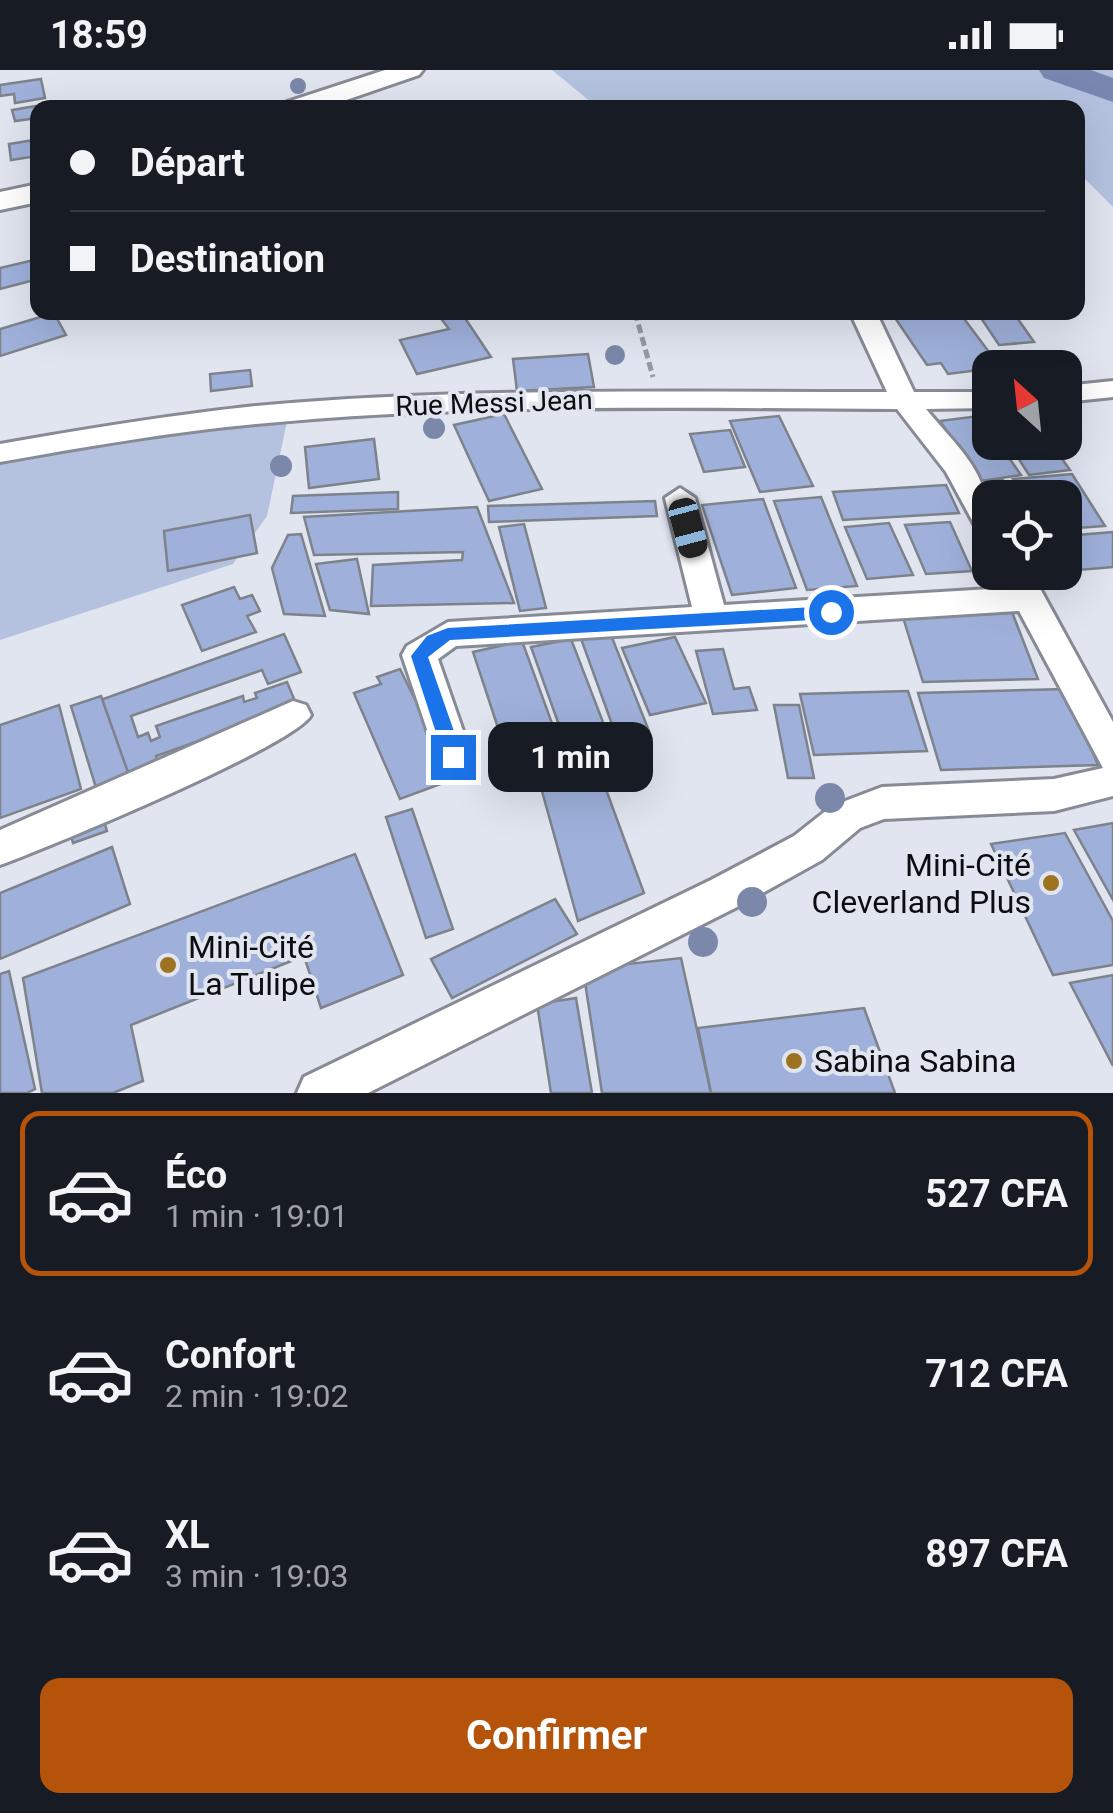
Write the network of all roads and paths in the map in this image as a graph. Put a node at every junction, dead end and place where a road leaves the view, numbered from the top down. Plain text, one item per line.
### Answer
1 (410, 70) edge
2 (320, 100) edge
3 (30, 195) edge
4 (0, 201) edge
5 (636, 320) edge
6 (867, 320) edge
7 (1113, 389) edge
8 (1082, 392) edge
9 (658, 398) junction
10 (905, 400) junction
11 (972, 400) edge
12 (0, 453) edge
13 (972, 492) edge
14 (680, 498) dead end
15 (986, 590) edge
16 (1024, 590) edge
17 (712, 620) junction
18 (293, 715) dead end
19 (1113, 756) edge
20 (453, 757) dead end
21 (1113, 781) edge
22 (0, 848) edge
23 (320, 1093) edge

1 - 2 street
3 - 4 street
5 - 9 path
6 - 10 street
7 - 8 street
9 - 10 street, Rue Messi Jean
9 - 12 street, Rue Messi Jean
10 - 11 street, Rue Messi Jean
10 - 13 street
14 - 17 street
15 - 17 street
16 - 19 street
17 - 20 street
18 - 22 street
21 - 23 street

